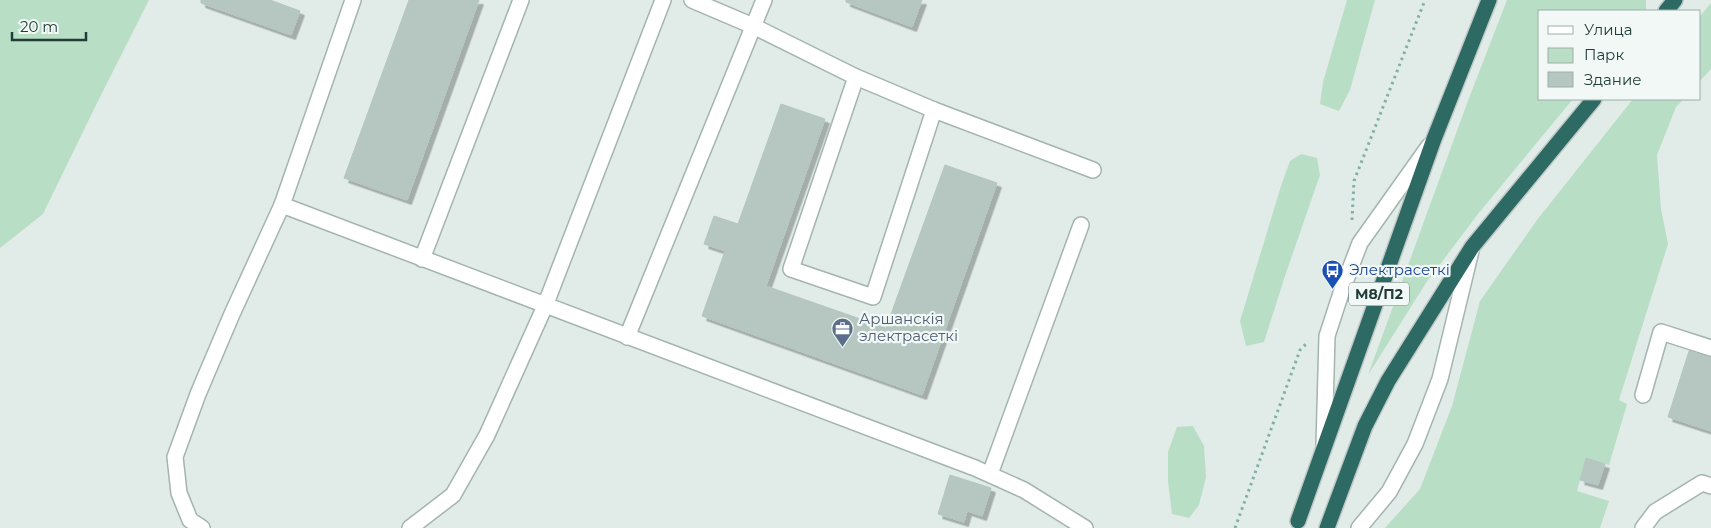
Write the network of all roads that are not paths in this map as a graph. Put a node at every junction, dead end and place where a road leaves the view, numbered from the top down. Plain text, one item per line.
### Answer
1 (353, 0) edge
2 (520, 0) edge
3 (663, 0) edge
4 (692, 0) edge
5 (764, 0) edge
6 (1489, 0) edge
7 (1675, 0) edge
8 (1667, 10) edge
9 (753, 26) junction
10 (856, 77) junction
11 (1593, 100) edge
12 (934, 110) junction
13 (1434, 139) junction
14 (1093, 170) dead end
15 (282, 205) junction
16 (1081, 225) dead end
17 (1472, 247) junction
18 (422, 259) junction
19 (545, 306) junction
20 (626, 337) junction
21 (1711, 348) edge
22 (1643, 395) dead end
23 (1324, 450) junction
24 (990, 474) junction
25 (1711, 486) edge
26 (1298, 521) dead end
27 (202, 528) edge
28 (410, 528) edge
29 (1085, 528) edge
30 (1327, 528) edge
31 (1359, 528) edge
32 (1643, 528) edge

1 - 15 lane
2 - 18 lane
3 - 19 lane
4 - 9 lane
5 - 9 lane
6 - 13 highway, М8/П2
7 - 8 highway
9 - 10 lane
9 - 20 lane
10 - 12 lane
10 - 12 lane
11 - 17 highway
12 - 14 lane
13 - 23 highway, М8/П2
13 - 23 lane
15 - 18 lane
15 - 27 lane
16 - 24 lane
17 - 30 highway
17 - 31 lane
18 - 19 lane
19 - 20 lane
19 - 28 lane
20 - 24 lane
21 - 22 lane
23 - 26 highway, М8/П2
24 - 29 lane
25 - 32 lane

